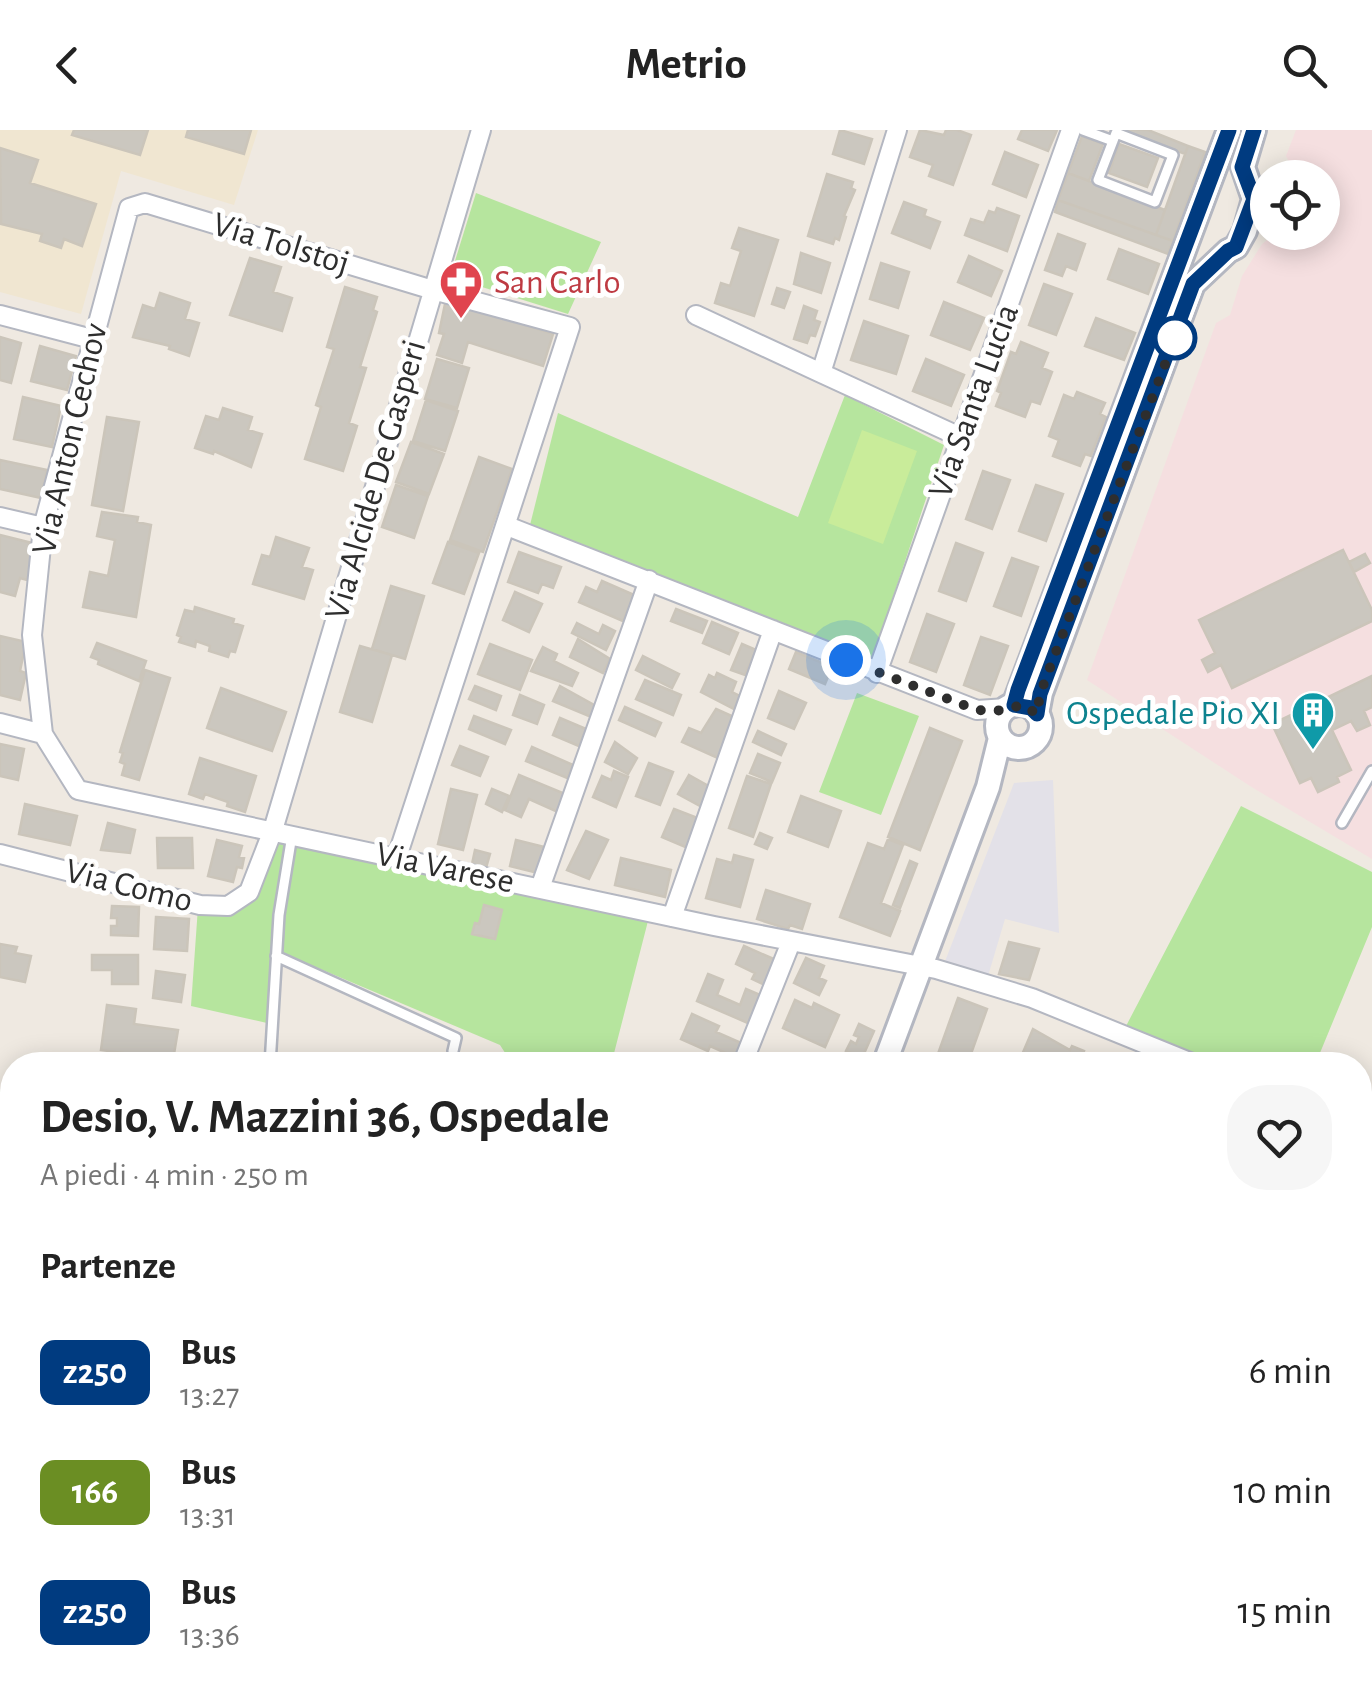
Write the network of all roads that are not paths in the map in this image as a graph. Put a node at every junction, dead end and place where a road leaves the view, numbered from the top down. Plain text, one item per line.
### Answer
1 (481, 130) edge
2 (897, 130) edge
3 (1071, 130) edge
4 (1083, 130) edge
5 (1229, 130) edge
6 (1254, 130) edge
7 (1113, 141) junction
8 (1195, 204) junction
9 (130, 208) joint
10 (1228, 251) junction
11 (432, 290) junction
12 (0, 315) edge
13 (696, 315) dead end
14 (92, 339) junction
15 (821, 373) junction
16 (960, 436) junction
17 (0, 516) edge
18 (507, 526) junction
19 (43, 527) junction
20 (648, 580) junction
21 (772, 630) junction
22 (878, 672) junction
23 (1010, 706) junction
24 (977, 710) junction
25 (1037, 714) junction
26 (0, 724) edge
27 (43, 734) junction
28 (999, 735) junction
29 (1022, 748) junction
30 (1372, 770) edge
31 (988, 787) junction
32 (1342, 823) dead end
33 (273, 830) junction
34 (292, 834) junction
35 (0, 854) edge
36 (397, 857) junction
37 (540, 888) junction
38 (672, 917) junction
39 (791, 942) junction
40 (276, 956) junction
41 (921, 966) junction
42 (453, 1051) dead end
43 (271, 1052) edge
44 (747, 1052) edge
45 (889, 1052) edge
46 (1165, 1052) edge

1 - 11 street, Via Alcide De Gasperi
2 - 15 street
3 - 16 street, Via Santa Lucia
4 - 7 lane
5 - 8 street
6 - 10 street
7 - 7 lane
8 - 10 street
8 - 23 street
9 - 11 street, Via Tolstoj
9 - 14 street, Via Anton Cechov
10 - 25 street
11 - 18 street, Via Tolstoj
11 - 33 street, Via Alcide De Gasperi
12 - 14 street
13 - 15 street
14 - 19 street, Via Anton Cechov
15 - 16 street
16 - 22 street, Via Santa Lucia
17 - 19 street
18 - 20 street
18 - 36 street
19 - 27 street, Via Anton Cechov
20 - 21 street
20 - 37 street
21 - 22 street
21 - 38 street
22 - 24 street
23 - 24 street
23 - 25 street
23 - 28 street
24 - 28 street
25 - 29 street
26 - 27 street
27 - 33 street, Via Varese
28 - 29 street
28 - 31 street
29 - 31 street
30 - 32 lane
31 - 41 street
33 - 34 street, Via Varese
33 - 35 street, Via Como
34 - 36 street, Via Varese
34 - 40 lane
36 - 37 street, Via Varese
37 - 38 street, Via Varese
38 - 39 street, Via Varese
39 - 41 street, Via Varese
39 - 44 street
40 - 42 lane
40 - 43 lane
41 - 45 street
41 - 46 street, Via Varese

